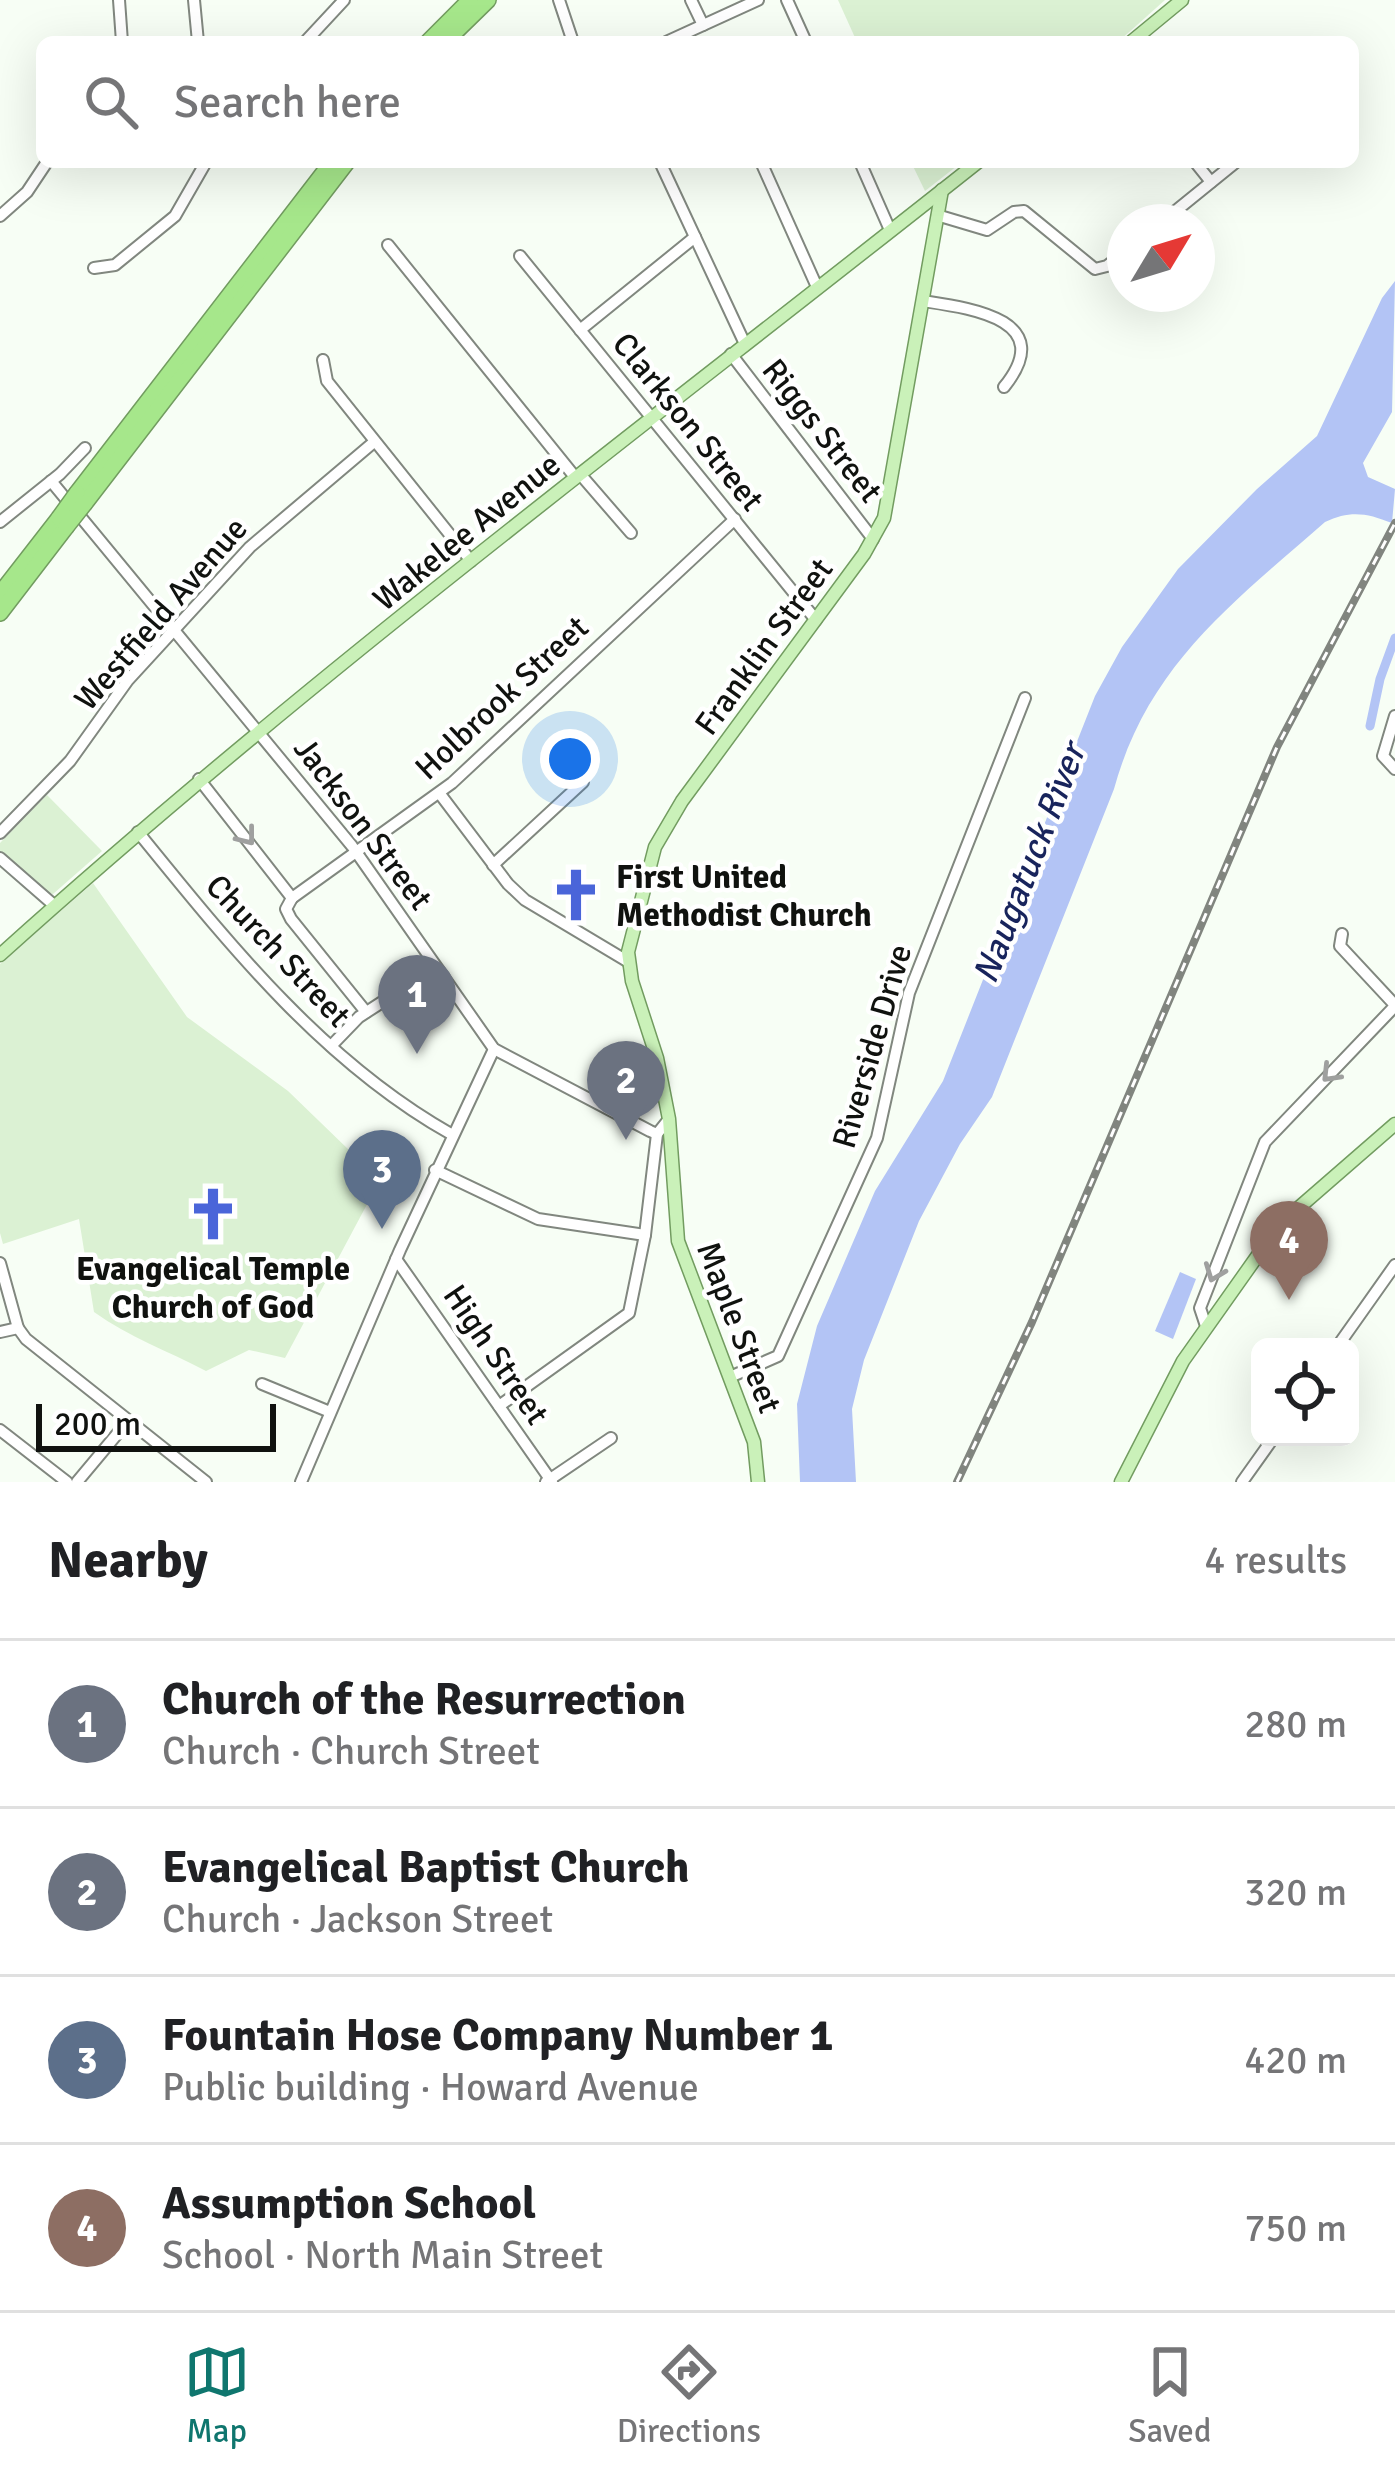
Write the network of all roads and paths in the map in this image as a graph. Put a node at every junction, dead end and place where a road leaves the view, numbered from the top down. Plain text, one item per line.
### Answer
1 (119, 0) edge
2 (194, 0) edge
3 (344, 0) edge
4 (470, 0) edge
5 (488, 0) edge
6 (559, 0) edge
7 (691, 0) edge
8 (758, 0) edge
9 (787, 0) edge
10 (1183, 0) edge
11 (703, 25) junction
12 (122, 36) edge
13 (198, 36) edge
14 (311, 36) edge
15 (434, 36) edge
16 (451, 36) edge
17 (571, 36) edge
18 (679, 36) edge
19 (803, 36) edge
20 (1138, 36) edge
21 (43, 168) edge
22 (203, 168) edge
23 (328, 168) edge
24 (342, 168) edge
25 (662, 168) edge
26 (764, 168) edge
27 (863, 168) edge
28 (970, 168) edge
29 (1200, 168) edge
30 (1228, 168) edge
31 (1211, 182) junction
32 (942, 190) junction
33 (1184, 204) edge
34 (0, 216) edge
35 (940, 216) junction
36 (890, 230) junction
37 (695, 237) junction
38 (388, 245) dead end
39 (520, 256) dead end
40 (1107, 266) edge
41 (94, 268) dead end
42 (817, 287) junction
43 (923, 301) junction
44 (580, 330) junction
45 (745, 344) junction
46 (731, 354) junction
47 (323, 360) dead end
48 (1004, 387) dead end
49 (650, 418) junction
50 (374, 442) junction
51 (85, 448) dead end
52 (577, 476) junction
53 (51, 481) junction
54 (81, 498) junction
55 (735, 519) junction
56 (0, 522) edge
57 (62, 522) junction
58 (631, 533) dead end
59 (873, 539) junction
60 (471, 562) junction
61 (0, 594) edge
62 (0, 613) edge
63 (816, 620) junction
64 (174, 628) junction
65 (1025, 698) dead end
66 (1395, 716) edge
67 (260, 731) junction
68 (1395, 769) edge
69 (199, 779) junction
70 (583, 782) dead end
71 (440, 794) junction
72 (138, 832) junction
73 (0, 833) edge
74 (357, 854) junction
75 (0, 858) edge
76 (493, 866) junction
77 (292, 898) junction
78 (55, 905) junction
79 (1342, 934) dead end
80 (0, 955) edge
81 (627, 961) junction
82 (392, 994) dead end
83 (1395, 1005) edge
84 (366, 1012) junction
85 (331, 1046) junction
86 (494, 1049) junction
87 (669, 1119) junction
88 (1395, 1124) edge
89 (452, 1134) junction
90 (657, 1134) junction
91 (435, 1170) junction
92 (644, 1234) junction
93 (396, 1259) junction
94 (0, 1263) edge
95 (1395, 1264) edge
96 (1206, 1325) junction
97 (18, 1328) junction
98 (0, 1332) edge
99 (1343, 1338) edge
100 (730, 1377) junction
101 (262, 1384) dead end
102 (500, 1406) junction
103 (330, 1412) junction
104 (128, 1421) junction
105 (0, 1430) edge
106 (611, 1438) dead end
107 (1268, 1446) edge
108 (550, 1481) edge
109 (67, 1482) edge
110 (77, 1482) edge
111 (206, 1482) edge
112 (301, 1482) edge
113 (758, 1482) edge
114 (1121, 1482) edge
115 (1243, 1482) edge

1 - 12 street
2 - 13 street
3 - 14 street
4 - 15 highway
5 - 16 highway
6 - 17 street
7 - 11 street
8 - 11 street
9 - 19 street
10 - 20 main road
11 - 18 street
21 - 34 street
22 - 41 street
23 - 54 highway
24 - 54 highway
25 - 37 street
26 - 42 street
27 - 36 street
28 - 32 main road, Wakelee Avenue
29 - 31 street
30 - 31 street
31 - 33 street
32 - 35 main road, Franklin Street
32 - 36 main road, Wakelee Avenue
35 - 40 street
35 - 43 main road, Franklin Street
36 - 42 main road, Wakelee Avenue
37 - 44 street
37 - 45 street
38 - 52 street
39 - 44 street, Clarkson Street
42 - 45 main road, Wakelee Avenue
43 - 48 street
43 - 59 main road, Franklin Street
44 - 49 street, Clarkson Street
45 - 46 main road, Wakelee Avenue
46 - 49 main road, Wakelee Avenue
46 - 59 street, Riggs Street
47 - 50 street
49 - 52 main road, Wakelee Avenue
49 - 55 street, Clarkson Street
50 - 60 street
50 - 64 street, Westfield Avenue
51 - 53 street
52 - 58 street
52 - 60 main road, Wakelee Avenue
53 - 56 street
53 - 64 street, Jackson Street
54 - 57 highway, bridge
55 - 63 street, Clarkson Street
55 - 71 street, Holbrook Street
57 - 61 highway
57 - 62 highway
59 - 63 main road, Franklin Street
60 - 67 main road, Wakelee Avenue
63 - 81 main road, Franklin Street
64 - 67 street, Jackson Street
64 - 73 street, Westfield Avenue
65 - 100 street, Riverside Drive
66 - 68 street
67 - 69 main road, Wakelee Avenue
67 - 74 street, Jackson Street
69 - 72 main road, Wakelee Avenue
69 -> 77 street
70 - 76 street
71 - 74 street, Holbrook Street
71 - 76 street
72 - 78 main road, Wakelee Avenue
72 - 85 street, Church Street
74 - 77 street, Holbrook Street
74 - 86 street, Jackson Street
75 - 78 street
76 - 81 street
77 - 84 street
78 - 80 main road, Wakelee Avenue
79 - 83 street
81 - 87 main road
82 - 84 street
83 -> 96 street
84 - 85 street
85 - 89 street, Church Street
86 - 89 street
86 - 90 street, Jackson Street
87 - 90 street
87 - 100 main road, Maple Street
88 - 96 main road
89 - 91 street
90 - 92 street
91 - 92 street
91 - 93 street
92 - 102 street
93 - 102 street, High Street
93 - 103 street
94 - 97 street
95 - 99 street
96 - 114 main road
97 - 98 street
97 - 104 street
100 - 113 main road, Maple Street
101 - 103 street
102 - 108 street, High Street
103 - 112 street
104 - 110 street
104 - 111 street
105 - 109 street
106 - 108 street
107 - 115 street

